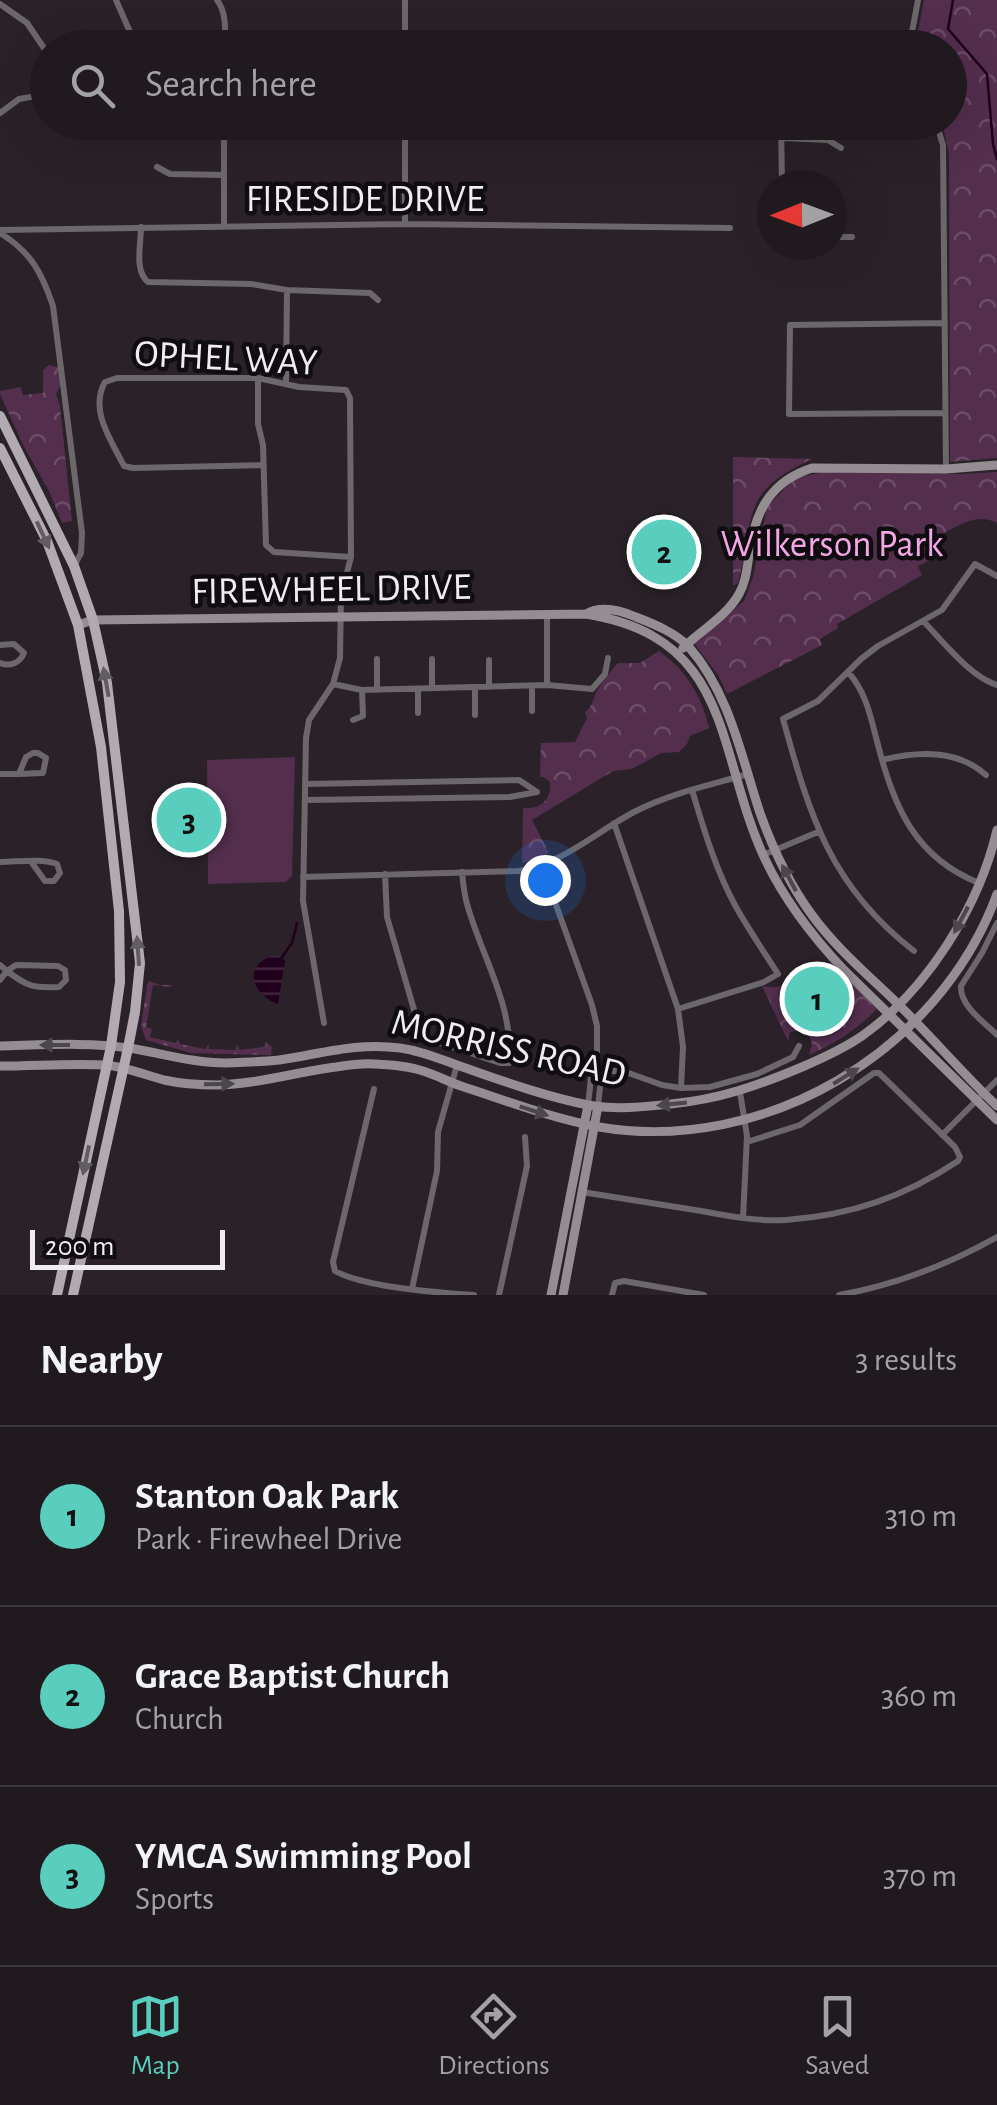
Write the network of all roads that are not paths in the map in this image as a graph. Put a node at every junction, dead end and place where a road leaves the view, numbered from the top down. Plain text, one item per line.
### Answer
1 (116, 0) edge
2 (217, 0) edge
3 (405, 0) edge
4 (918, 0) edge
5 (0, 4) edge
6 (32, 30) edge
7 (129, 30) edge
8 (224, 30) edge
9 (405, 30) edge
10 (912, 30) edge
11 (30, 97) edge
12 (0, 113) edge
13 (224, 140) edge
14 (405, 140) edge
15 (782, 140) edge
16 (828, 140) edge
17 (941, 140) edge
18 (841, 148) dead end
19 (156, 167) dead end
20 (782, 170) edge
21 (224, 175) junction
22 (404, 224) junction
23 (224, 226) junction
24 (141, 227) junction
25 (730, 228) dead end
26 (0, 232) edge
27 (847, 237) edge
28 (852, 237) dead end
29 (287, 290) junction
30 (378, 300) dead end
31 (945, 323) junction
32 (258, 378) junction
33 (286, 384) junction
34 (945, 413) junction
35 (2, 427) edge
36 (0, 448) edge
37 (264, 465) junction
38 (997, 465) edge
39 (946, 469) junction
40 (82, 533) junction
41 (63, 544) junction
42 (351, 557) junction
43 (74, 566) junction
44 (997, 576) edge
45 (586, 614) junction
46 (547, 615) junction
47 (339, 617) junction
48 (93, 620) junction
49 (923, 622) junction
50 (78, 625) junction
51 (686, 644) junction
52 (0, 645) edge
53 (678, 654) junction
54 (608, 658) dead end
55 (377, 659) dead end
56 (432, 659) dead end
57 (488, 660) dead end
58 (0, 663) edge
59 (849, 674) junction
60 (334, 684) junction
61 (547, 685) junction
62 (997, 685) edge
63 (532, 686) junction
64 (475, 687) junction
65 (489, 687) junction
66 (418, 688) junction
67 (432, 688) junction
68 (362, 690) junction
69 (378, 690) junction
70 (96, 710) junction
71 (532, 710) dead end
72 (418, 712) dead end
73 (475, 715) dead end
74 (352, 720) dead end
75 (115, 742) junction
76 (882, 760) junction
77 (0, 774) edge
78 (19, 774) junction
79 (986, 775) dead end
80 (743, 776) junction
81 (419, 782) junction
82 (305, 784) junction
83 (692, 790) junction
84 (419, 798) junction
85 (305, 800) junction
86 (614, 823) junction
87 (997, 830) edge
88 (818, 832) junction
89 (128, 848) junction
90 (774, 850) junction
91 (112, 851) junction
92 (763, 855) junction
93 (0, 862) edge
94 (32, 862) dead end
95 (542, 866) junction
96 (462, 872) junction
97 (384, 874) junction
98 (303, 877) junction
99 (980, 884) junction
100 (997, 894) edge
101 (997, 923) edge
102 (914, 951) dead end
103 (4, 968) edge
104 (0, 980) edge
105 (898, 1004) junction
106 (678, 1009) junction
107 (887, 1013) junction
108 (914, 1020) junction
109 (324, 1023) dead end
110 (905, 1030) junction
111 (997, 1036) edge
112 (0, 1046) edge
113 (111, 1046) junction
114 (799, 1046) dead end
115 (128, 1048) junction
116 (107, 1065) junction
117 (456, 1065) junction
118 (0, 1066) edge
119 (123, 1068) junction
120 (596, 1072) junction
121 (997, 1080) edge
122 (450, 1082) junction
123 (374, 1088) dead end
124 (681, 1088) junction
125 (740, 1092) junction
126 (980, 1096) junction
127 (593, 1105) junction
128 (997, 1106) edge
129 (745, 1120) junction
130 (997, 1120) edge
131 (590, 1125) junction
132 (942, 1135) junction
133 (525, 1137) dead end
134 (747, 1142) junction
135 (577, 1191) junction
136 (743, 1218) junction
137 (997, 1236) edge
138 (412, 1289) junction
139 (863, 1293) edge
140 (56, 1295) edge
141 (73, 1295) edge
142 (474, 1295) edge
143 (499, 1295) edge
144 (552, 1295) edge
145 (563, 1295) edge
146 (612, 1295) edge
147 (699, 1295) edge
148 (839, 1295) edge

1 - 7 street
2 - 8 street
3 - 9 street
4 - 10 street
5 - 6 street
11 - 12 street
13 - 21 street
14 - 22 street
15 - 20 street
16 - 18 street
17 - 31 street
19 - 21 street
21 - 23 street
22 - 23 street, FIRESIDE DRIVE
22 - 25 street, FIRESIDE DRIVE
23 - 24 street, FIRESIDE DRIVE
24 - 26 street, FIRESIDE DRIVE
24 - 29 street
26 - 40 street
27 - 28 street
29 - 30 street
29 - 33 street
31 - 34 street
31 - 34 street
32 - 33 street, OPHEL WAY
32 - 37 street
32 - 37 street, OPHEL WAY
33 - 42 street, OPHEL WAY
34 - 39 street
35 - 41 main road
36 -> 50 main road
37 - 42 street
38 - 39 street
39 - 51 street
40 - 41 street
40 - 43 street
41 - 43 main road
42 - 47 street
43 - 48 main road
44 - 49 street
45 - 46 street, FIREWHEEL DRIVE
45 - 51 street, FIREWHEEL DRIVE
45 - 53 street, FIREWHEEL DRIVE
46 - 47 street, FIREWHEEL DRIVE
46 - 61 street
47 - 48 street, FIREWHEEL DRIVE
47 - 60 street
48 - 50 street, FIREWHEEL DRIVE
75 -> 48 main road
49 - 59 street
49 - 62 street
50 - 70 main road
51 - 53 street
51 - 80 street, FIREWHEEL DRIVE
52 - 58 street
53 - 80 street, FIREWHEEL DRIVE
54 - 61 street
55 - 69 street
56 - 67 street
57 - 65 street
59 - 76 street
59 - 88 street
60 - 68 street
60 - 82 street
61 - 63 street
63 - 65 street
63 - 71 street
64 - 65 street
64 - 67 street
64 - 73 street
66 - 67 street
66 - 69 street
66 - 72 street
68 - 69 street
68 - 74 street
70 - 75 main road
70 - 91 main road
75 - 89 main road
76 - 79 street
76 - 99 street
77 - 78 street
78 - 78 street
80 - 83 street
80 - 90 street, FIREWHEEL DRIVE
80 - 92 street, FIREWHEEL DRIVE
81 - 82 street
81 - 84 street
81 - 84 street
82 - 85 street
83 - 86 street
83 - 106 street
84 - 85 street
85 - 98 street
86 - 95 street
86 - 106 street
87 - 99 street, MORRISS ROAD
88 - 90 street
88 - 102 street
89 - 91 main road
115 -> 89 main road
90 - 92 street
105 -> 90 street, FIREWHEEL DRIVE
91 - 113 main road
92 - 107 street, FIREWHEEL DRIVE
93 - 94 street
95 - 96 street
95 - 120 street
96 - 97 street
96 - 97 street
97 - 98 street
98 - 109 street
99 -> 105 street, MORRISS ROAD
100 - 108 street, MORRISS ROAD
101 - 111 street
103 - 103 street
103 - 104 street
105 - 107 street, MORRISS ROAD
105 - 108 street, FIREWHEEL DRIVE
106 - 124 street
107 - 110 street, FIREWHEEL DRIVE
107 - 125 street, MORRISS ROAD
108 - 110 street, MORRISS ROAD
108 - 126 street, FIREWHEEL DRIVE
110 - 126 street, FIREWHEEL DRIVE
129 -> 110 street, MORRISS ROAD
113 -> 112 street, MORRISS ROAD
113 - 115 street, MORRISS ROAD
113 - 116 main road
114 - 124 street
115 - 117 street, MORRISS ROAD
115 - 119 main road
116 - 118 street, MORRISS ROAD
116 - 119 street, MORRISS ROAD
116 -> 140 main road
117 - 122 street
117 - 127 street, MORRISS ROAD
119 -> 122 street, MORRISS ROAD
119 - 141 main road
120 - 124 street
120 - 127 street
121 - 126 street
122 -> 131 street, MORRISS ROAD
122 - 138 street
123 - 138 street
125 -> 127 street, MORRISS ROAD
125 - 129 street
126 - 128 street, FIREWHEEL DRIVE
126 - 130 street, FIREWHEEL DRIVE
126 - 132 street
127 - 131 street
129 - 131 street, MORRISS ROAD
129 - 134 street
131 - 135 street
132 - 134 street
132 - 136 street
133 - 143 street
134 - 136 street
135 - 136 street
135 - 144 street
135 - 145 street
137 - 139 street
138 - 142 street
139 - 148 street
146 - 147 street

